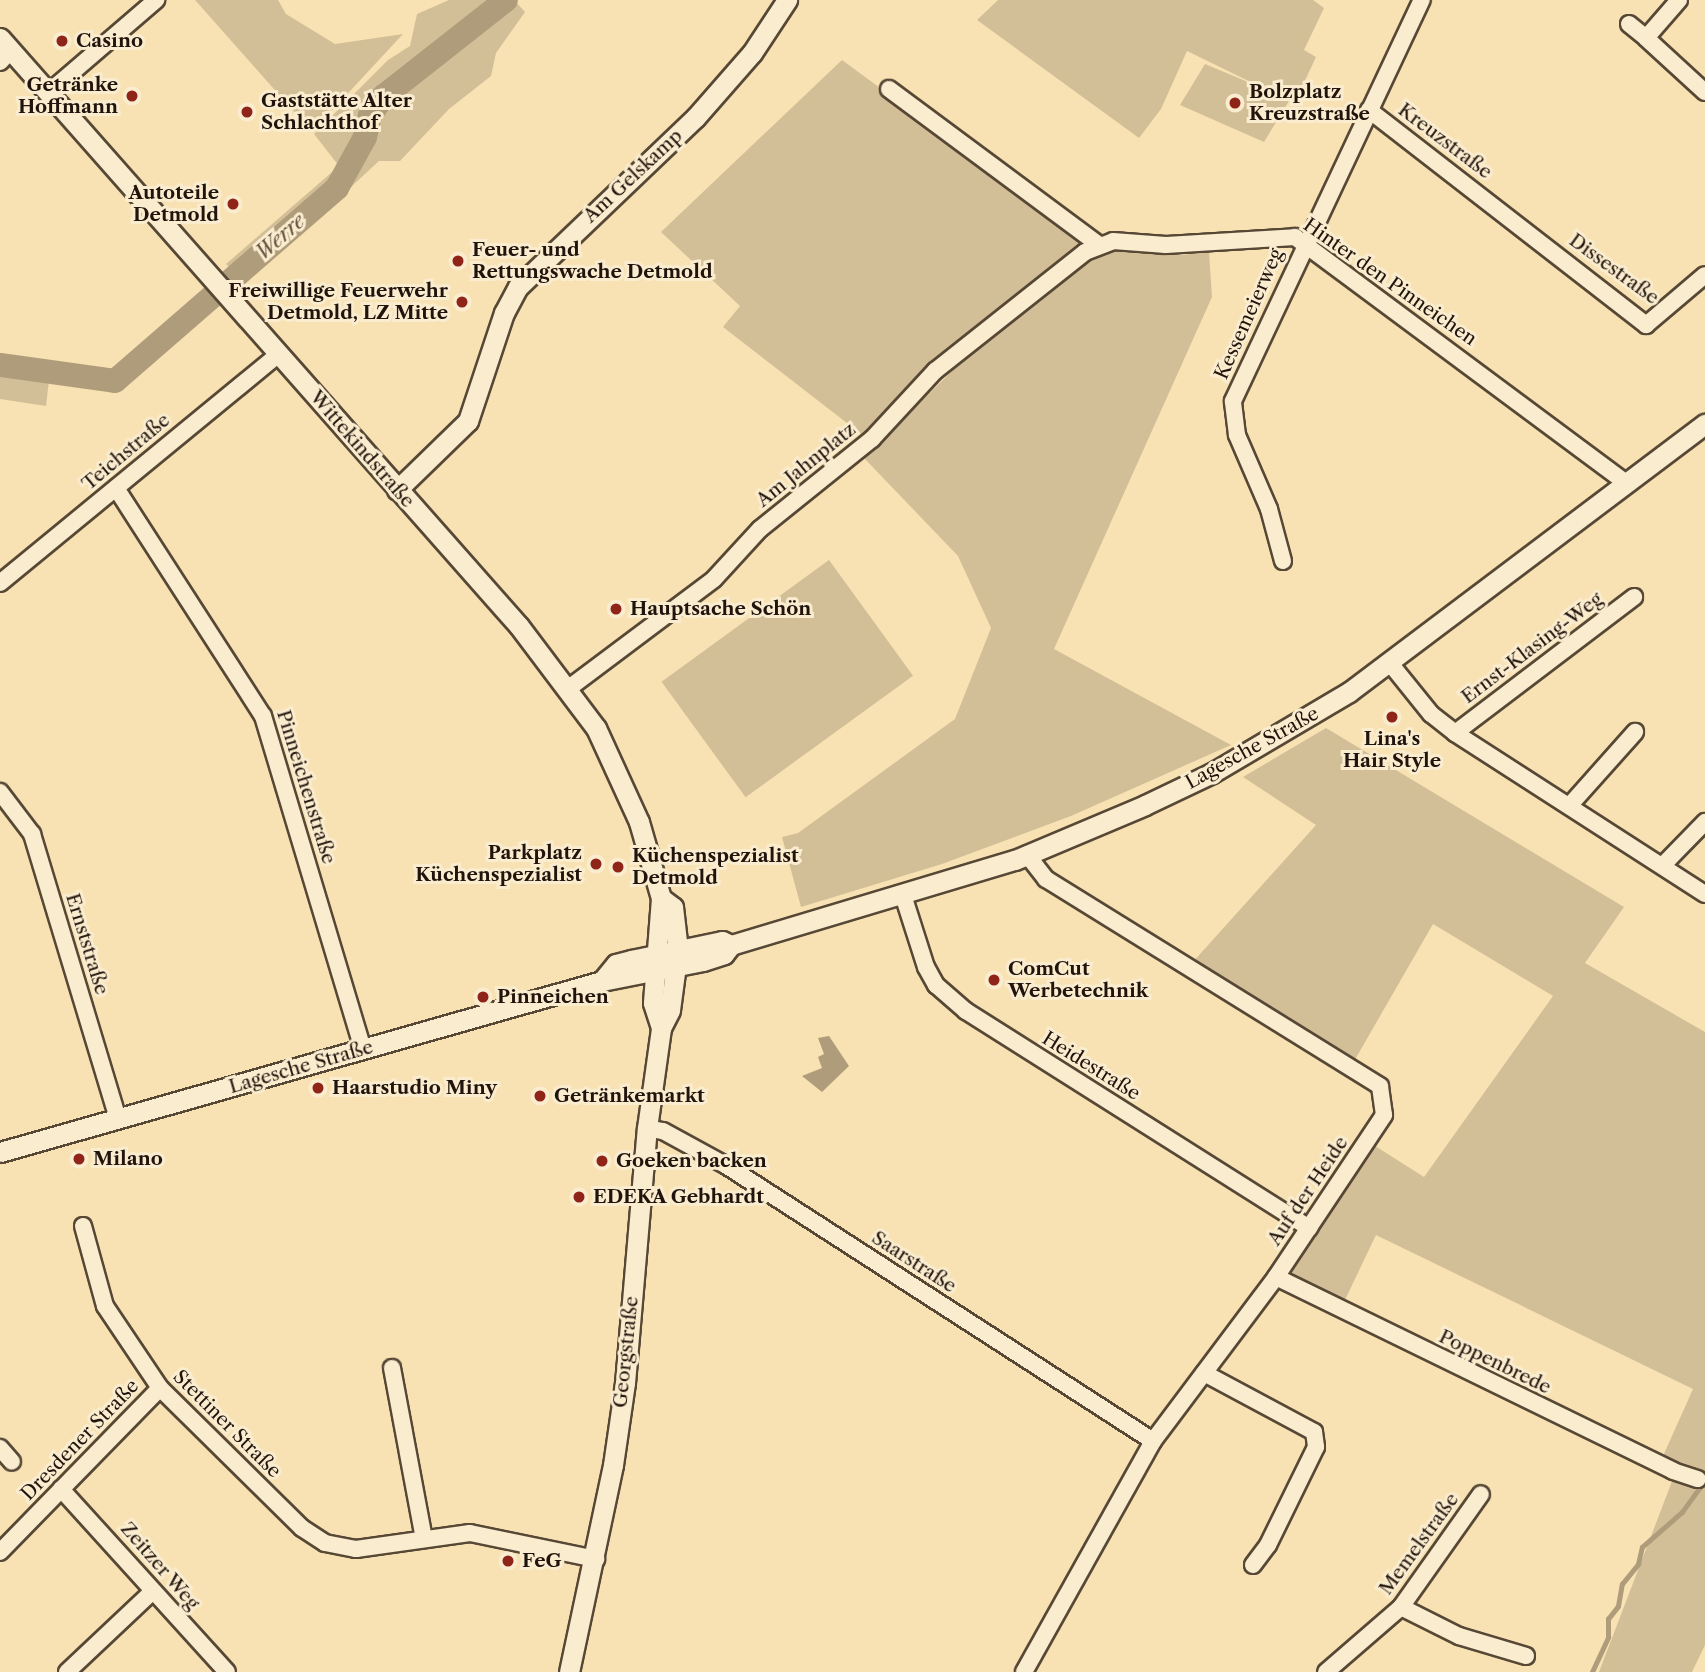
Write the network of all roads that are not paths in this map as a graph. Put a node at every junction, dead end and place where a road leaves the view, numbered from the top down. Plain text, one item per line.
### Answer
1 (156, 0) edge
2 (787, 0) edge
3 (1422, 0) edge
4 (1679, 0) edge
5 (1629, 24) dead end
6 (1646, 38) junction
7 (4, 50) edge
8 (889, 89) dead end
9 (1705, 92) edge
10 (48, 93) junction
11 (1369, 110) junction
12 (1496, 205) joint
13 (1304, 243) junction
14 (1098, 244) junction
15 (1705, 275) edge
16 (279, 354) junction
17 (1705, 424) edge
18 (1628, 484) junction
19 (116, 488) junction
20 (397, 490) junction
21 (1283, 561) dead end
22 (0, 583) edge
23 (1634, 597) dead end
24 (1389, 662) junction
25 (569, 688) junction
26 (1636, 732) dead end
27 (1455, 733) junction
28 (0, 792) edge
29 (1570, 805) junction
30 (1705, 822) edge
31 (1027, 855) junction
32 (1664, 864) junction
33 (1705, 894) edge
34 (903, 895) junction
35 (667, 961) junction
36 (363, 1049) junction
37 (118, 1118) junction
38 (647, 1128) junction
39 (0, 1152) edge
40 (83, 1226) dead end
41 (1309, 1228) junction
42 (1276, 1277) junction
43 (392, 1368) dead end
44 (1204, 1373) junction
45 (160, 1388) junction
46 (1153, 1441) junction
47 (0, 1448) edge
48 (12, 1462) dead end
49 (1698, 1479) dead end
50 (61, 1489) junction
51 (1481, 1494) dead end
52 (424, 1539) junction
53 (0, 1552) edge
54 (596, 1559) junction
55 (1253, 1565) dead end
56 (152, 1592) junction
57 (1401, 1607) junction
58 (1526, 1656) dead end
59 (67, 1672) edge
60 (226, 1672) edge
61 (569, 1672) edge
62 (1024, 1672) edge
63 (1326, 1672) edge

1 - 10 street
2 - 20 street, Am Gelskamp
3 - 11 street, Kreuzstraße
4 - 6 street
5 - 6 street
6 - 9 street
7 - 10 street, Wittekindstraße
8 - 14 street
10 - 16 street, Wittekindstraße
11 - 12 street, Kreuzstraße
11 - 13 street, Kreuzstraße
12 - 15 street, Dissestraße
13 - 14 street, Hinter den Pinneichen
13 - 18 street, Hinter den Pinneichen
13 - 21 street, Kessemeierweg
14 - 25 street, Am Jahnplatz
16 - 19 street, Teichstraße
16 - 20 street, Wittekindstraße
17 - 18 street, Lagesche Straße
18 - 24 street, Lagesche Straße
19 - 22 street, Teichstraße
19 - 36 street, Pinneichenstraße
20 - 25 street, Wittekindstraße
23 - 27 street, Ernst-Klasing-Weg
24 - 27 street
24 - 31 street, Lagesche Straße
25 - 35 street, Wittekindstraße
26 - 29 street
27 - 29 street
28 - 37 street, Ernststraße
29 - 32 street
30 - 32 street
31 - 34 street, Lagesche Straße
31 - 41 street, Auf der Heide
32 - 33 street
34 - 35 street, Lagesche Straße
34 - 41 street, Heidestraße
35 - 36 street, Lagesche Straße
35 - 38 street, Georgstraße
36 - 37 street, Lagesche Straße
37 - 39 street, Lagesche Straße
38 - 46 street, Saarstraße
38 - 54 street, Georgstraße
40 - 45 street, Stettiner Straße
41 - 42 street, Auf der Heide
42 - 44 street, Auf der Heide
42 - 49 street, Poppenbrede
43 - 52 street
44 - 46 street, Auf der Heide
44 - 55 street
45 - 50 street, Dresdener Straße
45 - 52 street, Stettiner Straße
46 - 62 street, Auf der Heide
47 - 48 street
50 - 53 street, Dresdener Straße
50 - 56 street, Zeitzer Weg
51 - 57 street, Memelstraße
52 - 54 street, Stettiner Straße
54 - 61 street, Georgstraße
56 - 59 street
56 - 60 street, Zeitzer Weg
57 - 58 street
57 - 63 street, Memelstraße

